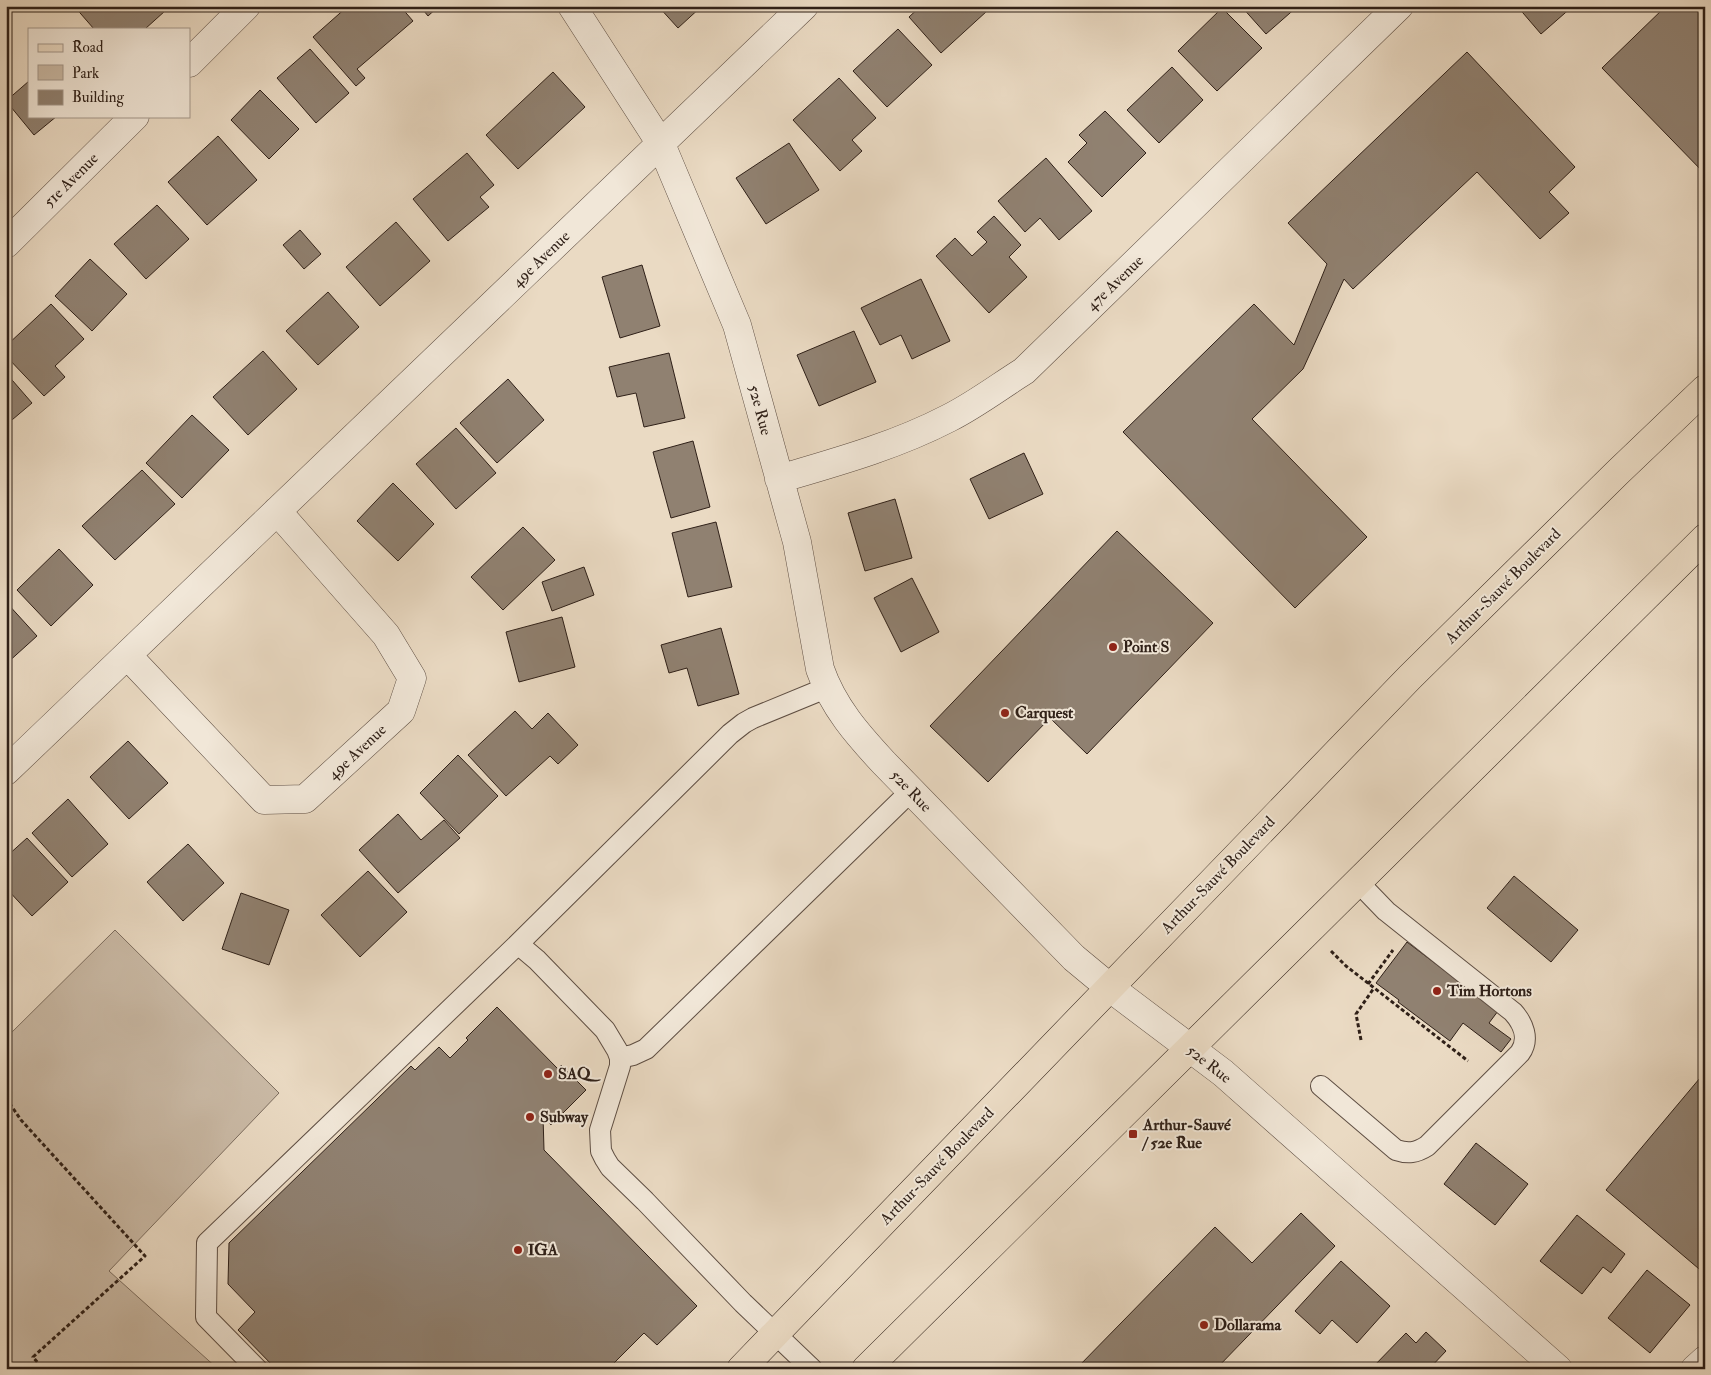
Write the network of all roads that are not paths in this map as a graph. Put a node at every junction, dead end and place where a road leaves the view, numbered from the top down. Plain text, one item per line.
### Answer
1 (246, 6) edge
2 (572, 6) edge
3 (804, 6) edge
4 (1399, 6) edge
5 (190, 62) edge
6 (133, 118) edge
7 (660, 144) junction
8 (6, 244) edge
9 (1705, 389) edge
10 (779, 478) junction
11 (277, 511) junction
12 (1705, 538) edge
13 (127, 655) junction
14 (826, 688) junction
15 (6, 770) edge
16 (911, 791) junction
17 (1358, 882) junction
18 (518, 944) junction
19 (1109, 987) junction
20 (1188, 1048) junction
21 (620, 1058) junction
22 (1321, 1086) dead end
23 (776, 1333) junction
24 (1705, 1360) edge
25 (257, 1369) edge
26 (741, 1369) edge
27 (812, 1369) edge
28 (866, 1369) edge
29 (1558, 1369) edge
30 (1695, 1369) edge

1 - 5 street
2 - 7 street, 52e Rue
3 - 7 street, 49e Avenue
4 - 10 street, 47e Avenue
6 - 8 street, 51e Avenue
7 - 10 street, 52e Rue
7 - 11 street, 49e Avenue
9 - 19 main road, Arthur-Sauvé Boulevard
10 - 14 street, 52e Rue
11 - 13 street, 49e Avenue
11 - 13 street, 49e Avenue
12 - 17 main road
13 - 15 street, 49e Avenue
14 - 16 street, 52e Rue
14 - 18 lane
16 - 19 street, 52e Rue
16 - 21 lane
17 - 20 main road
17 - 22 lane
18 - 21 lane
18 - 25 lane
19 - 20 street, 52e Rue
19 - 23 main road, Arthur-Sauvé Boulevard
20 - 28 main road
20 - 29 street, 52e Rue
21 - 23 lane
23 - 26 main road, Arthur-Sauvé Boulevard
23 - 27 lane
24 - 30 street

